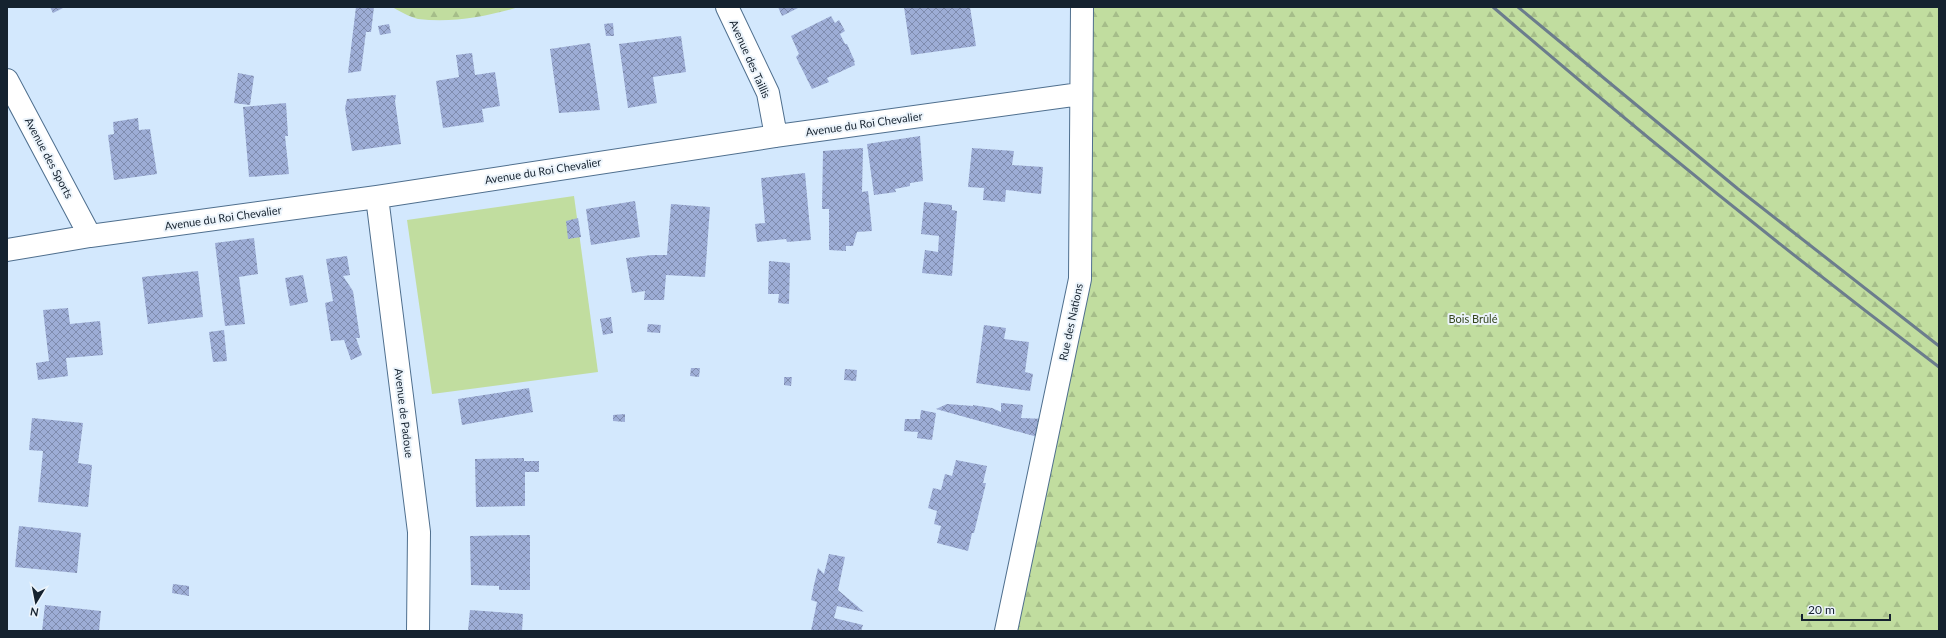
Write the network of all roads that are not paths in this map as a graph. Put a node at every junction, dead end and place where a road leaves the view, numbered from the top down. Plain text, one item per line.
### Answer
1 (727, 7) edge
2 (1082, 7) edge
3 (7, 80) edge
4 (1080, 94) junction
5 (776, 136) junction
6 (377, 197) junction
7 (90, 236) junction
8 (7, 250) edge
9 (418, 631) edge
10 (1006, 631) edge

1 - 5 street, Avenue des Taillis
2 - 4 street, Rue des Nations
3 - 7 street, Avenue des Sports
4 - 5 street, Avenue du Roi Chevalier
4 - 10 street, Rue des Nations
5 - 6 street, Avenue du Roi Chevalier
6 - 7 street, Avenue du Roi Chevalier
6 - 9 street, Avenue de Padoue
7 - 8 street, Avenue du Roi Chevalier

